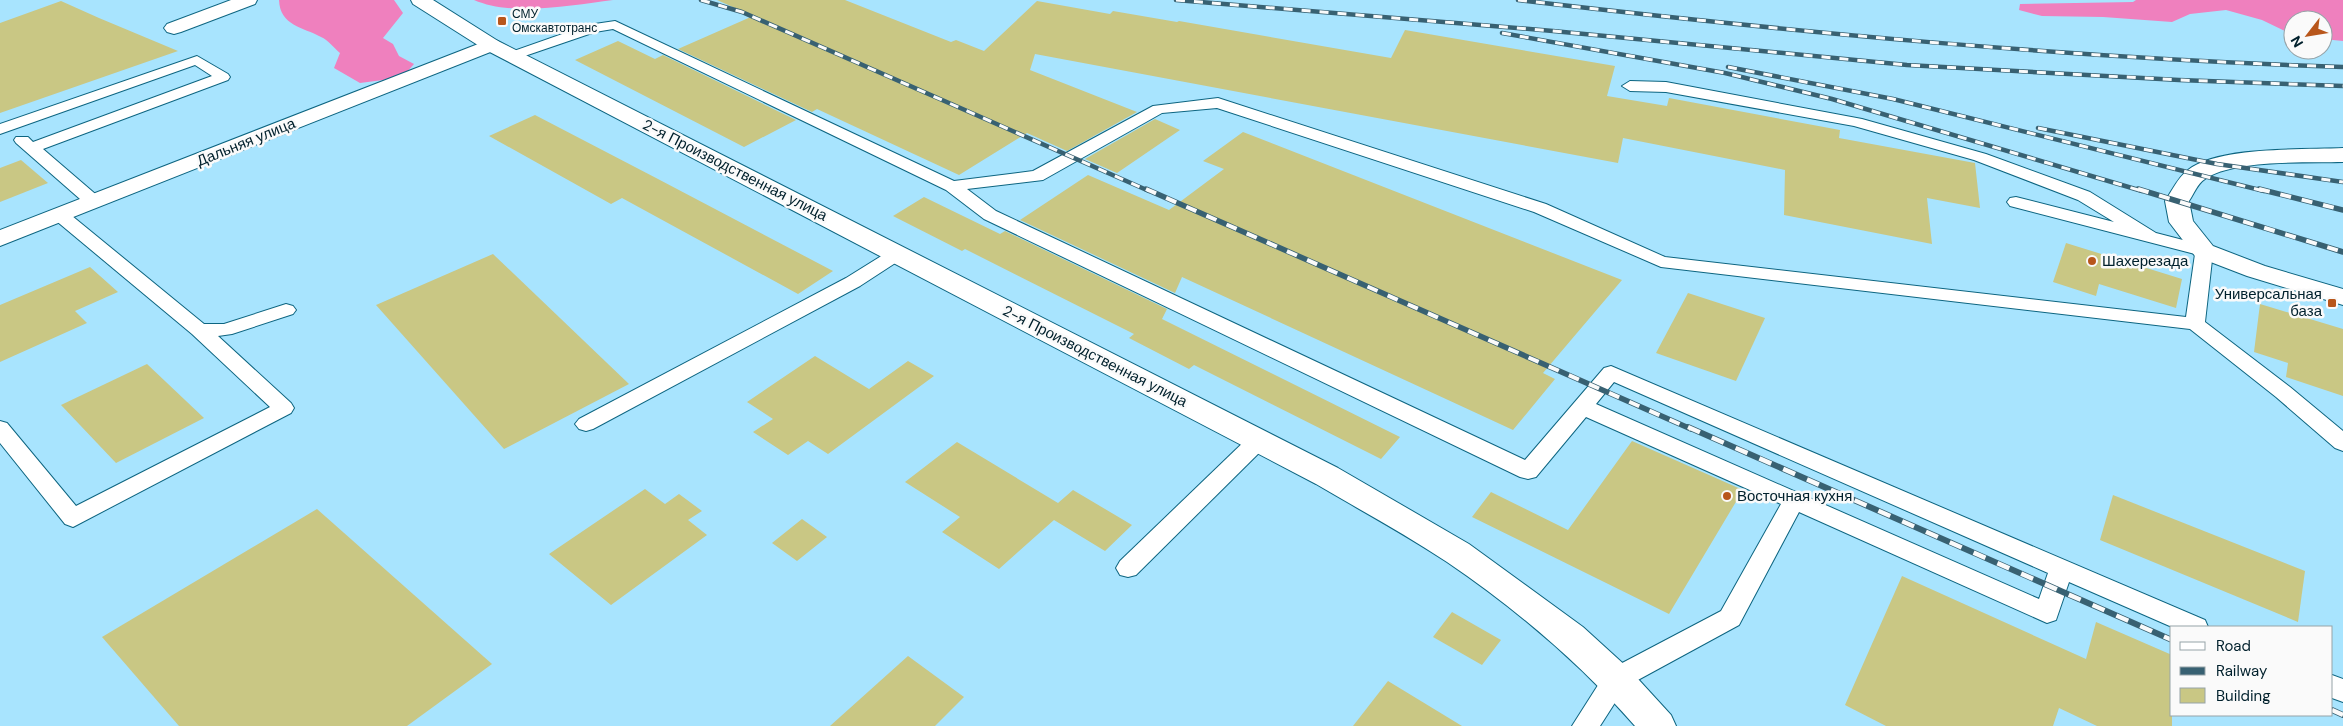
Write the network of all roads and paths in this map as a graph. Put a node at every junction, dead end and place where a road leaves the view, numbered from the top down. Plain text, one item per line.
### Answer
1 (248, 0) edge
2 (420, 0) edge
3 (174, 28) dead end
4 (502, 50) junction
5 (1630, 86) dead end
6 (3, 128) edge
7 (31, 148) junction
8 (2343, 155) edge
9 (952, 186) junction
10 (94, 202) junction
11 (2016, 202) dead end
12 (60, 215) junction
13 (2150, 237) junction
14 (0, 239) edge
15 (2204, 251) junction
16 (897, 254) junction
17 (2343, 297) edge
18 (286, 310) dead end
19 (2195, 324) junction
20 (199, 330) junction
21 (1583, 407) junction
22 (586, 424) dead end
23 (0, 428) edge
24 (1259, 440) junction
25 (2343, 443) edge
26 (1794, 500) junction
27 (1128, 568) dead end
28 (2061, 569) junction
29 (2194, 626) edge
30 (1616, 679) junction
31 (1585, 726) edge
32 (1658, 726) edge

1 - 3 street
2 - 4 street, 2-я Производственная улица
4 - 9 lane
4 - 10 street, Дальняя улица
4 - 16 street, 2-я Производственная улица
5 - 13 lane
6 - 7 lane
6 - 7 lane
7 - 10 lane
8 - 15 street
9 - 19 lane
9 - 21 lane
10 - 12 street, Дальняя улица
11 - 13 lane
12 - 14 street, Дальняя улица
12 - 20 lane
13 - 15 lane
15 - 17 street
15 - 19 lane
16 - 22 lane
16 - 24 street, 2-я Производственная улица
18 - 20 lane
19 - 25 lane
20 - 23 lane
21 - 26 lane
21 - 28 lane
24 - 27 lane
24 - 30 street, 2-я Производственная улица
26 - 28 lane
26 - 30 lane
28 - 29 lane
30 - 31 lane
30 - 32 street, 2-я Производственная улица

